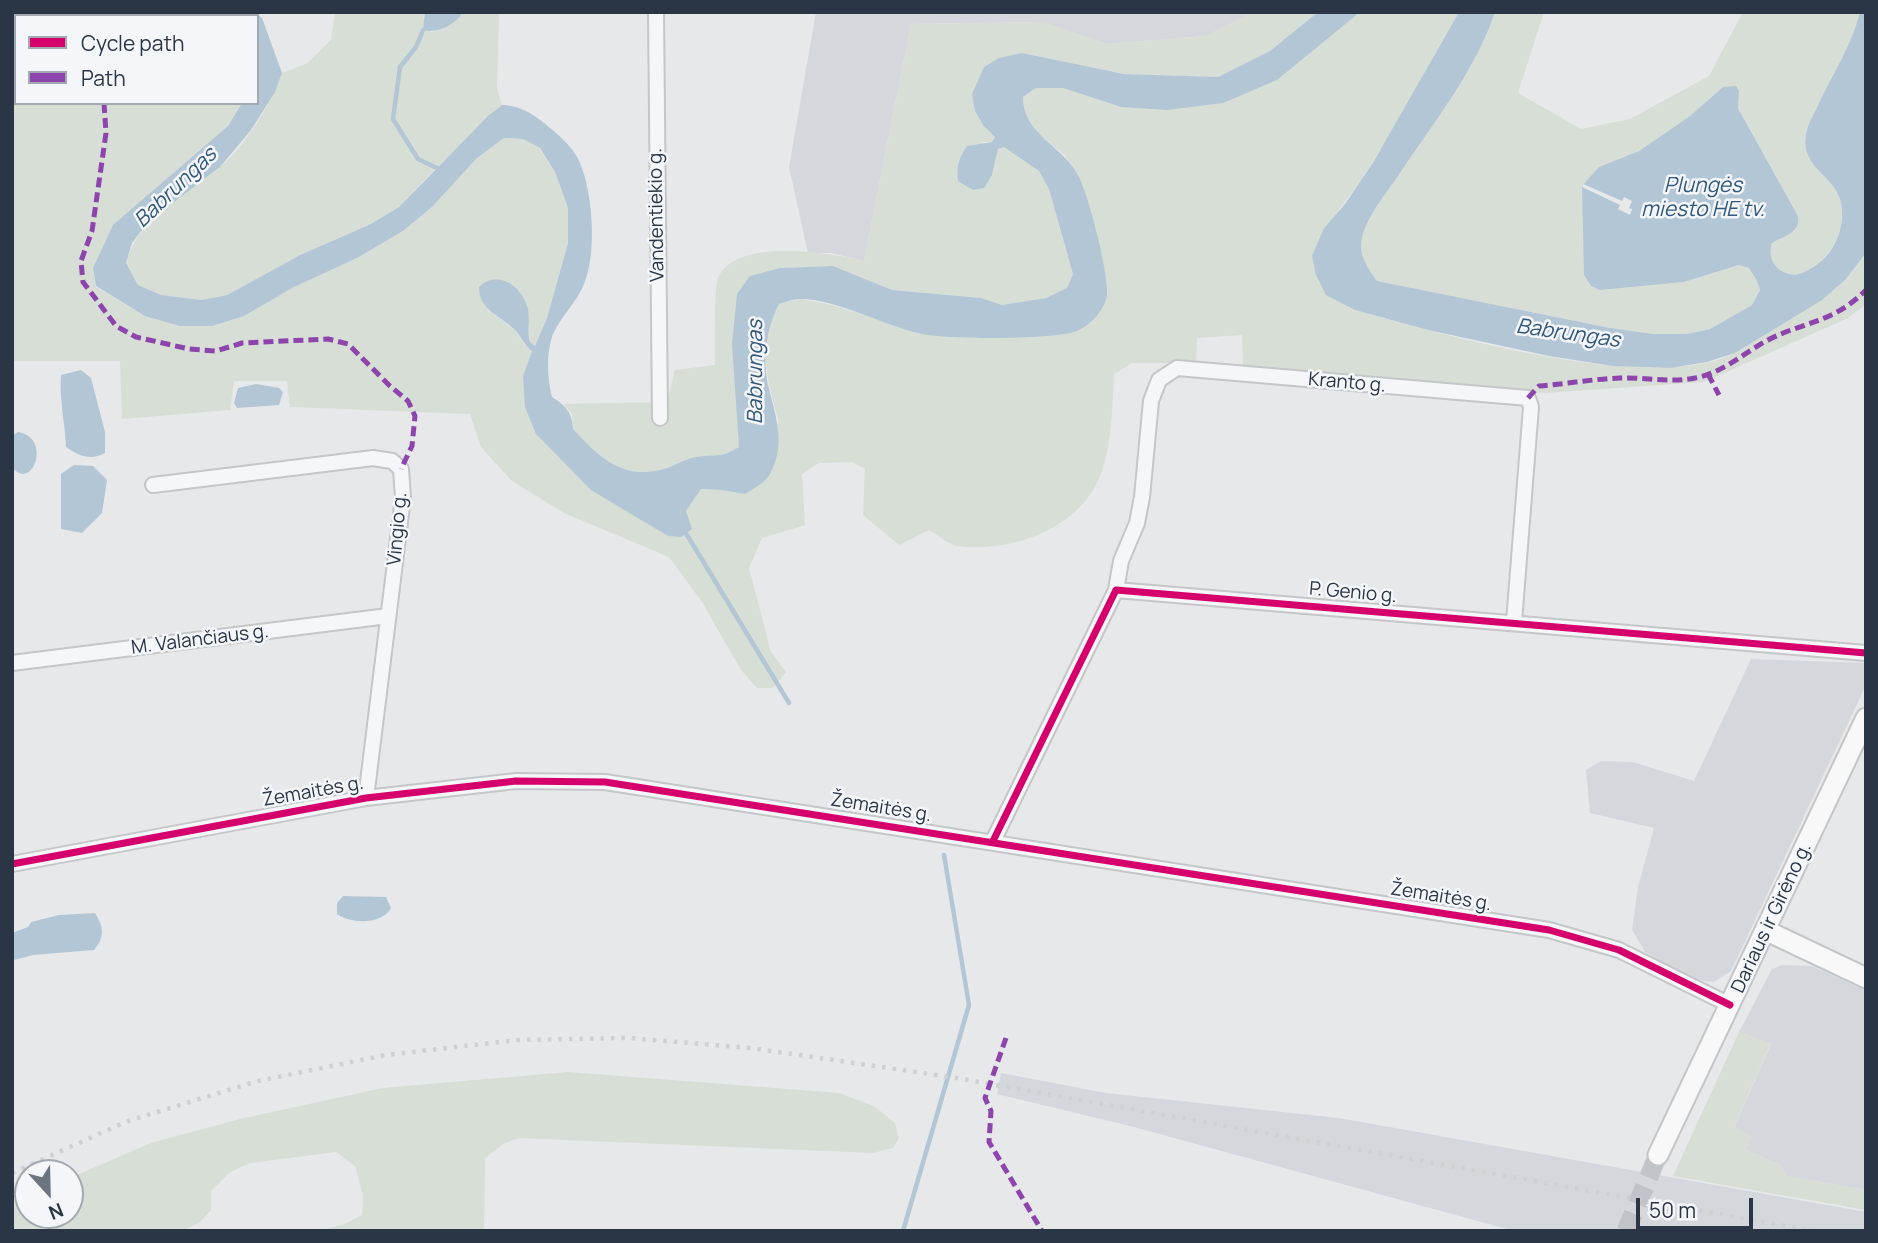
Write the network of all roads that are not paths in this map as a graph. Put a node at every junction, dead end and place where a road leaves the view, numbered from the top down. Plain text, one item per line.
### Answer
1 (656, 12) edge
2 (660, 418) dead end
3 (153, 485) dead end
4 (1116, 590) junction
5 (388, 616) junction
6 (1514, 622) junction
7 (1866, 653) edge
8 (12, 663) edge
9 (1866, 718) edge
10 (366, 797) junction
11 (993, 841) junction
12 (12, 864) edge
13 (1767, 930) junction
14 (1866, 978) edge
15 (1730, 1005) junction
16 (1658, 1155) tunnel mouth

1 - 2 street, Vandentiekio g.
3 - 5 street, Vingio g.
4 - 6 street, P. Genio g.
4 - 6 street, Kranto g.
4 - 11 street
5 - 8 street, M. Valančiaus g.
5 - 10 street, Vingio g.
6 - 7 street, P. Genio g.
9 - 13 main road, Dariaus ir Girėno g.
10 - 11 street, Žemaitės g.
10 - 12 street, Žemaitės g.
11 - 15 street, Žemaitės g.
13 - 14 main road
13 - 15 main road, Dariaus ir Girėno g.
15 - 16 main road, Dariaus ir Girėno g.

